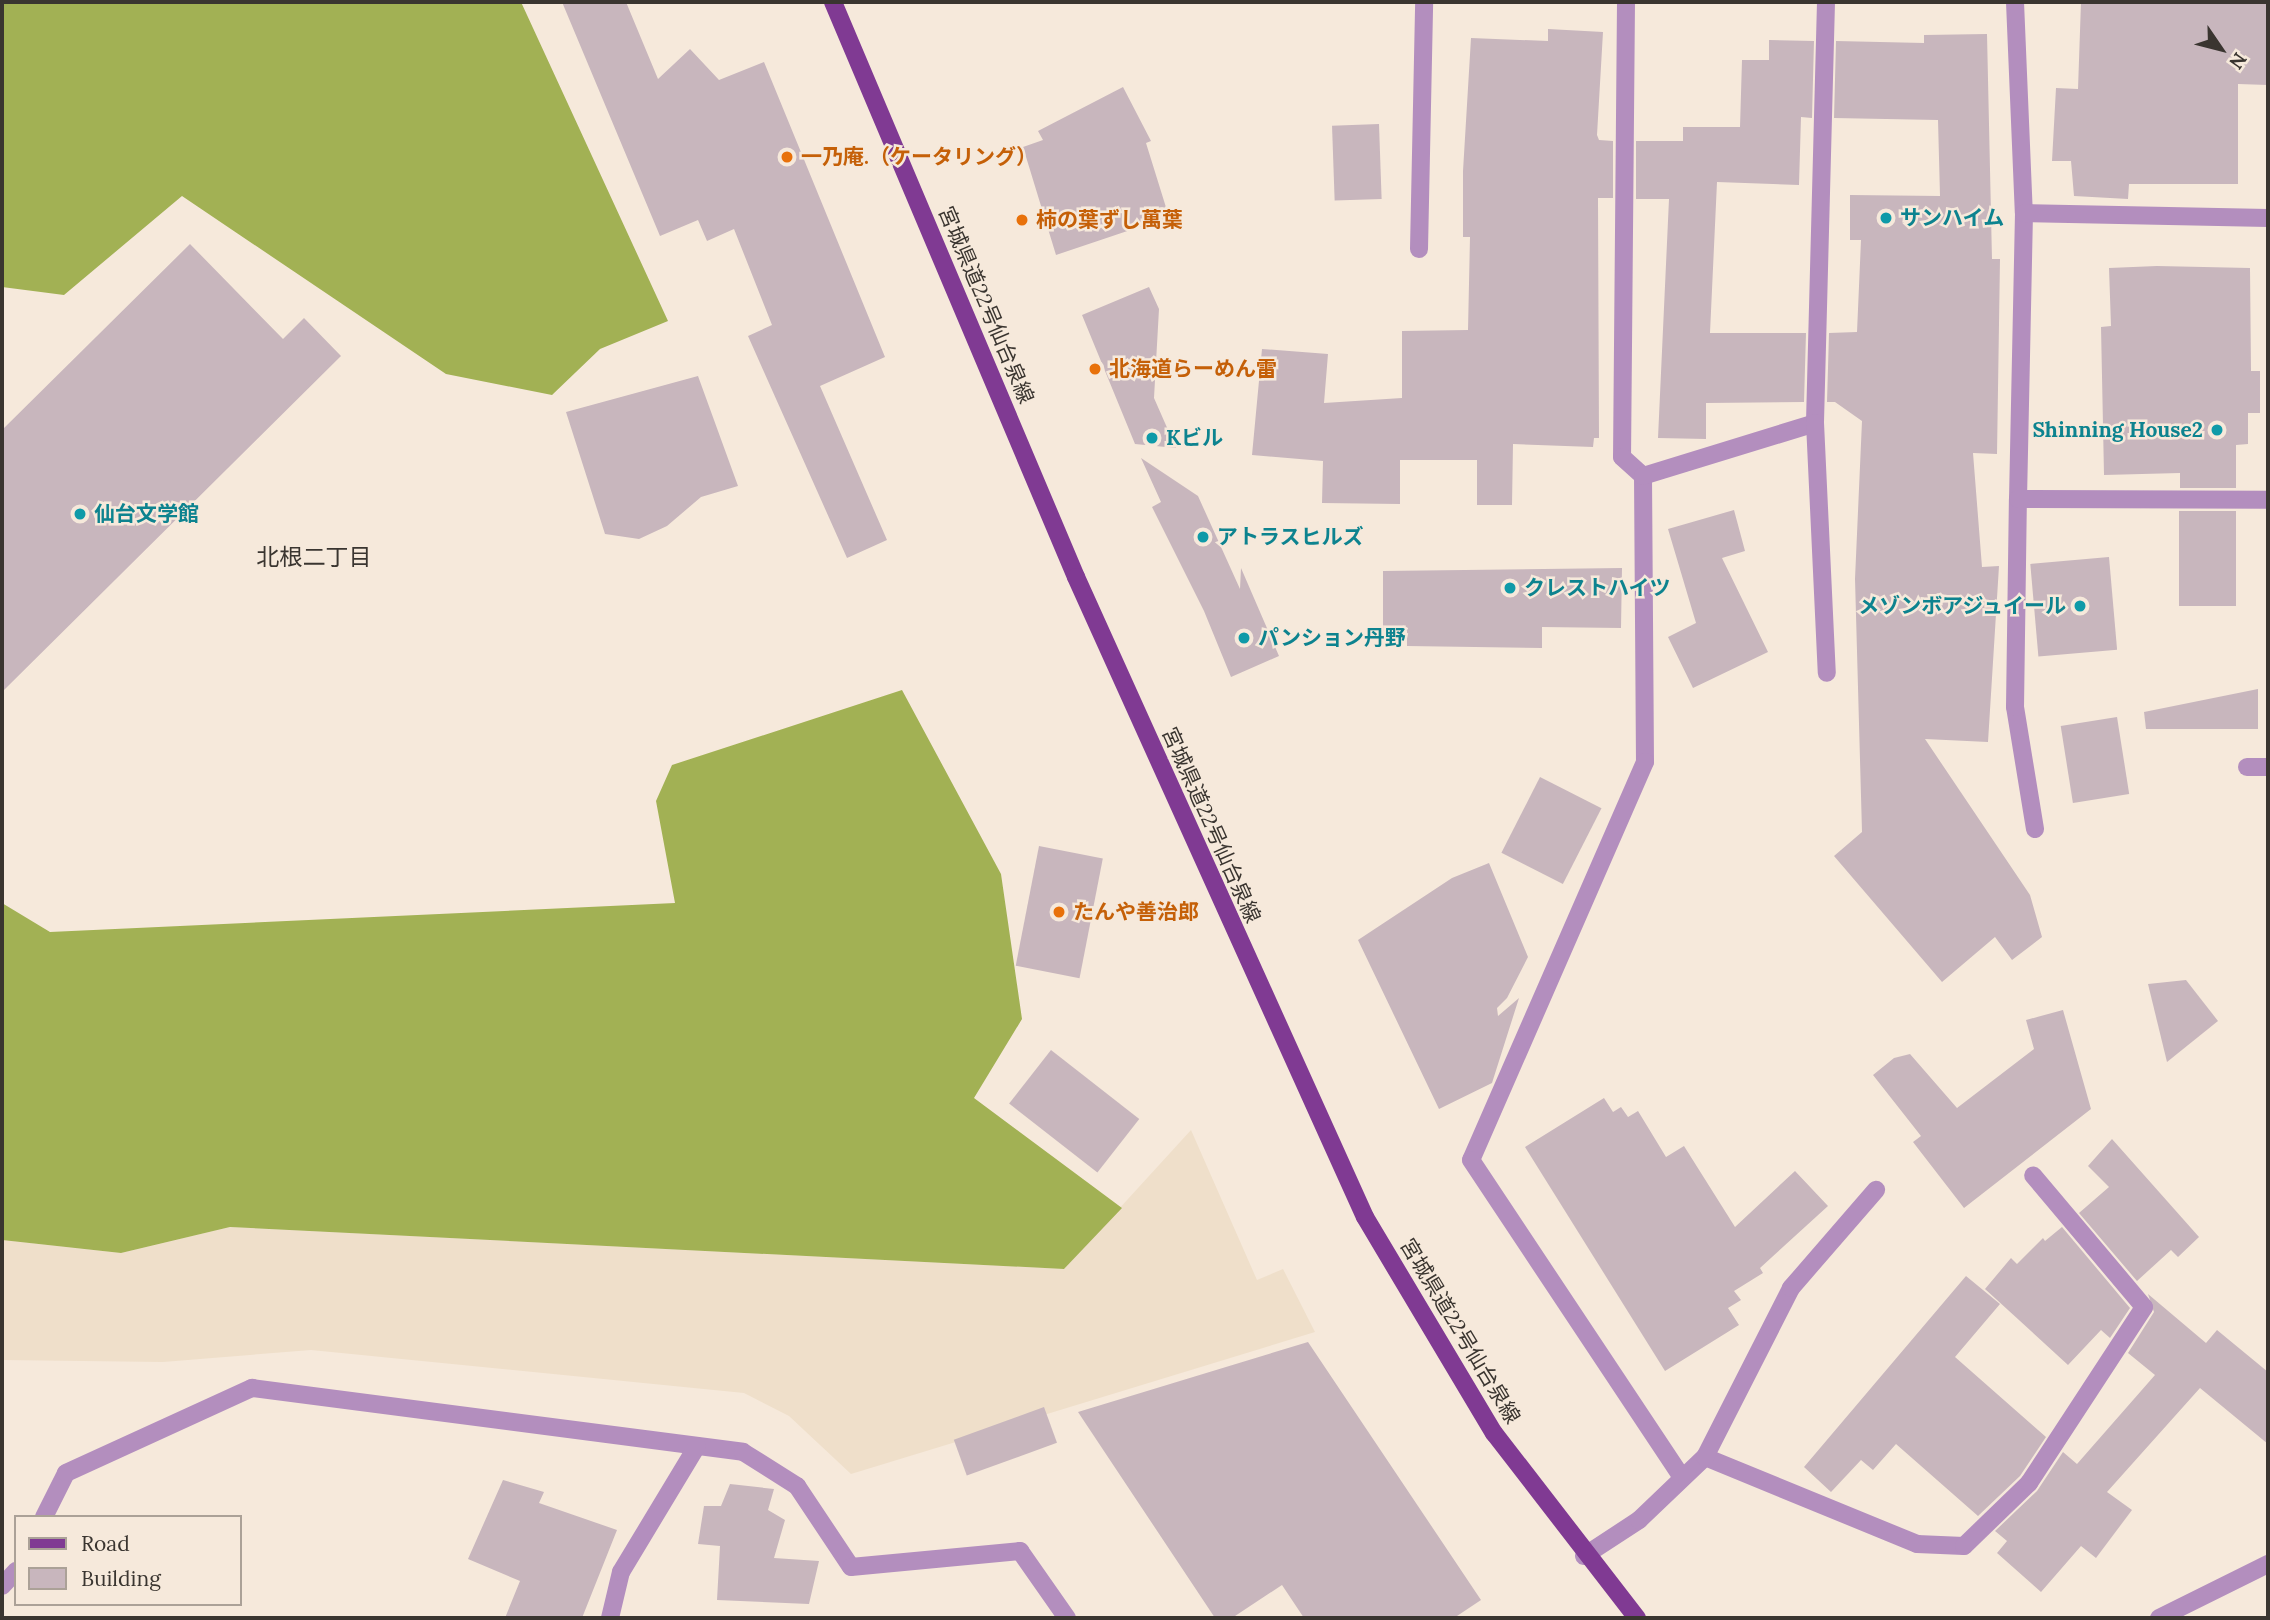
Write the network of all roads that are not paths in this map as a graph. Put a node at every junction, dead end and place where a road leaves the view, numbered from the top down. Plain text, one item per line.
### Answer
1 (833, 2) edge
2 (1424, 2) edge
3 (1626, 2) edge
4 (1826, 2) edge
5 (2015, 2) edge
6 (2024, 213) junction
7 (2268, 218) edge
8 (1419, 249) dead end
9 (1815, 423) junction
10 (1643, 476) junction
11 (2018, 499) junction
12 (2268, 500) edge
13 (1827, 673) dead end
14 (2247, 766) dead end
15 (2268, 767) edge
16 (2035, 829) dead end
17 (2033, 1175) dead end
18 (1876, 1190) dead end
19 (697, 1446) junction
20 (1705, 1457) junction
21 (1682, 1477) junction
22 (45, 1515) edge
23 (1584, 1556) junction
24 (2268, 1564) edge
25 (14, 1573) edge
26 (2, 1586) edge
27 (610, 1618) edge
28 (1067, 1618) edge
29 (1637, 1618) edge
30 (2159, 1618) edge

1 - 23 main road, 宮城県道22号仙台泉線
2 - 8 street
3 - 10 street
4 - 9 street
5 - 6 street
6 - 7 street
6 - 11 street
9 - 10 street
9 - 13 street
10 - 21 street
11 - 12 street
11 - 16 street
14 - 15 street
17 - 20 street
18 - 20 street
19 - 22 street
19 - 27 street
19 - 28 street
20 - 21 street
21 - 23 street
23 - 29 main road, 宮城県道22号仙台泉線
24 - 30 street
25 - 26 street

